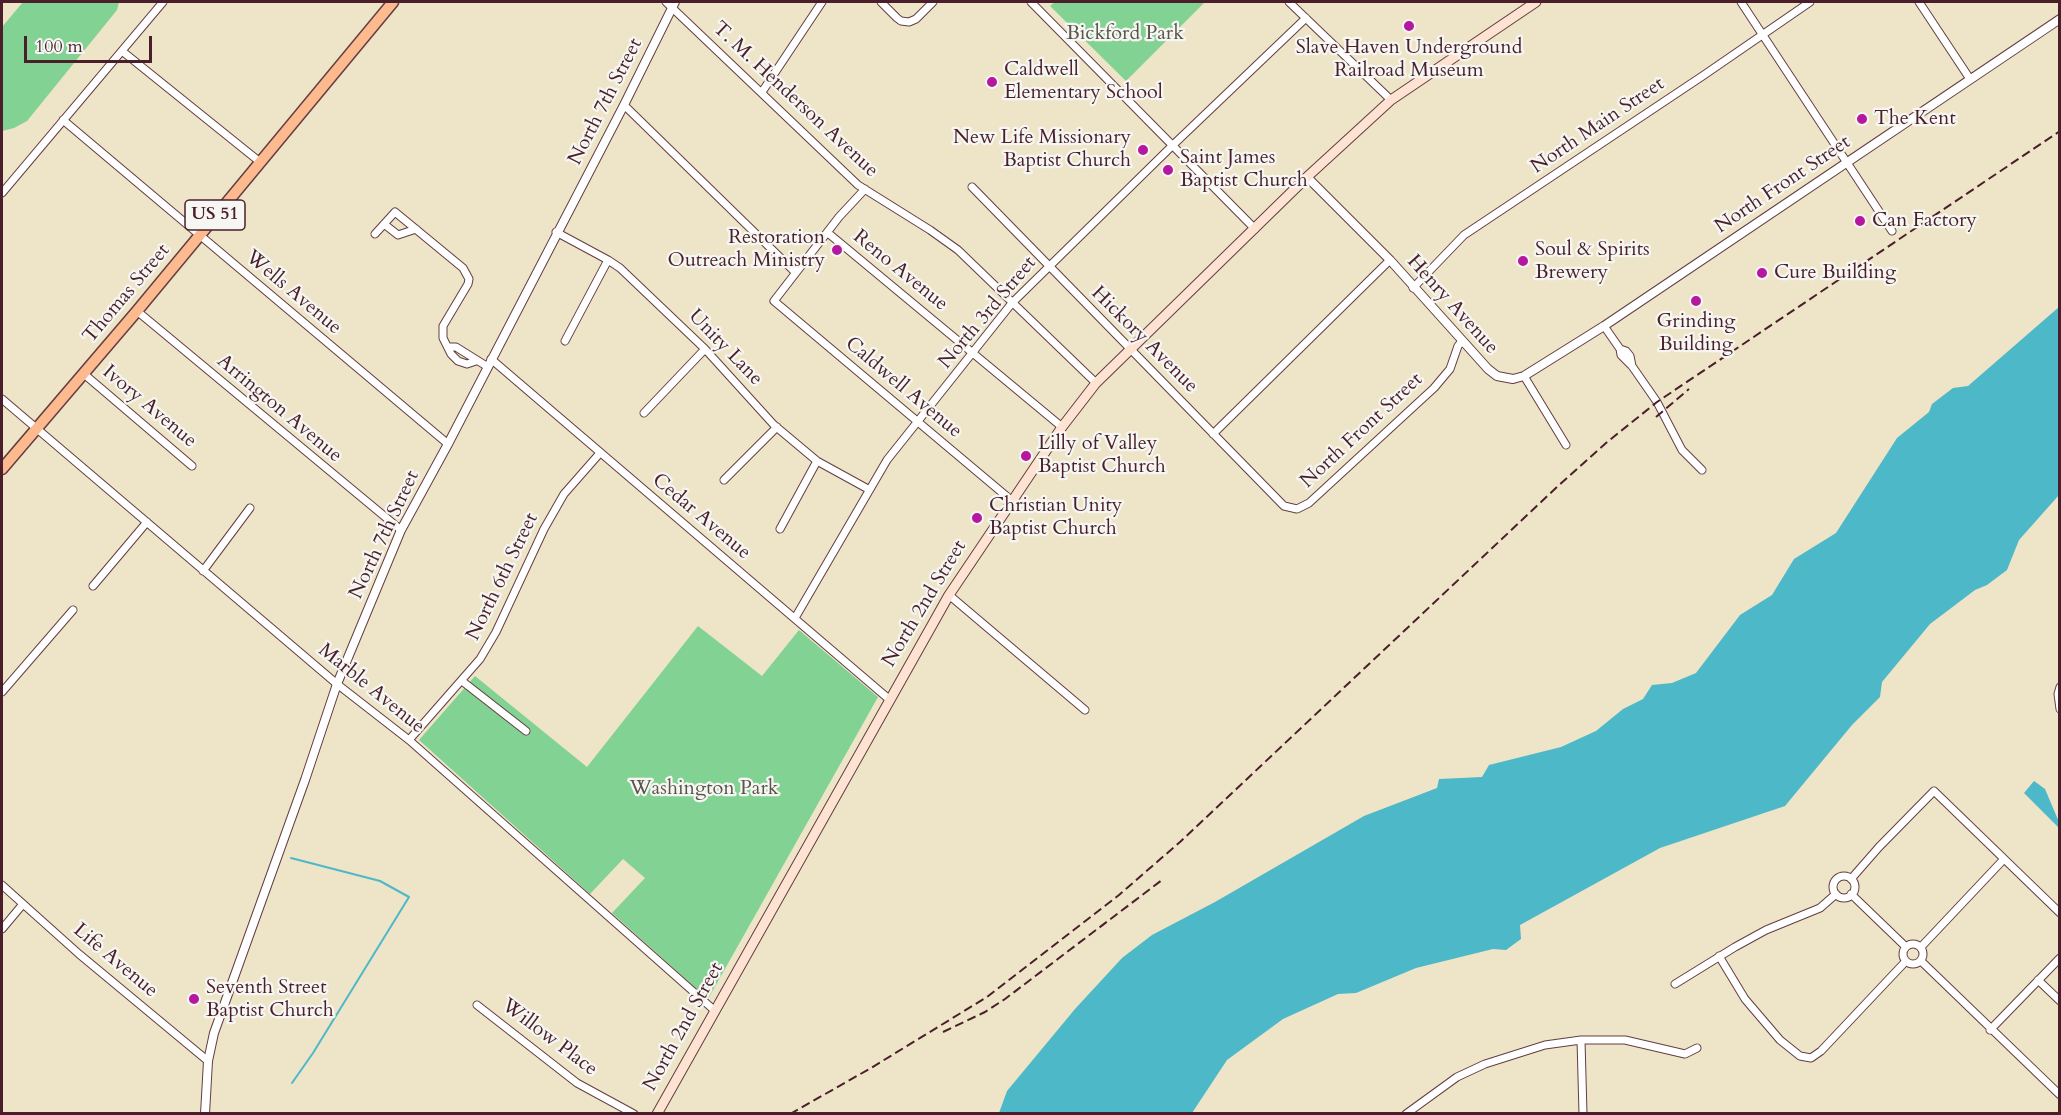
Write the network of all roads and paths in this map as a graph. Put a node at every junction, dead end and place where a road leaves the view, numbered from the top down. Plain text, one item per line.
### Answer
1 (163, 2) edge
2 (393, 2) edge
3 (822, 2) edge
4 (881, 2) edge
5 (933, 2) edge
6 (1031, 2) edge
7 (1289, 2) edge
8 (1536, 2) edge
9 (1741, 2) edge
10 (1810, 2) edge
11 (1919, 2) edge
12 (671, 4) edge
13 (1306, 18) junction
14 (2060, 19) edge
15 (1763, 36) junction
16 (122, 51) junction
17 (1970, 78) junction
18 (762, 93) junction
19 (1391, 100) junction
20 (624, 105) junction
21 (63, 120) junction
22 (1173, 145) junction
23 (260, 162) junction
24 (1846, 163) junction
25 (1307, 177) junction
26 (972, 187) dead end
27 (865, 189) junction
28 (2, 193) edge
29 (384, 224) junction
30 (416, 229) junction
31 (1255, 229) junction
32 (1892, 231) dead end
33 (556, 232) junction
34 (828, 233) junction
35 (375, 234) dead end
36 (199, 235) junction
37 (608, 260) junction
38 (1390, 260) junction
39 (1048, 266) junction
40 (795, 272) junction
41 (1413, 288) junction
42 (1012, 303) junction
43 (137, 311) junction
44 (1604, 326) junction
45 (565, 340) dead end
46 (1462, 341) junction
47 (448, 347) junction
48 (705, 349) junction
49 (1130, 349) junction
50 (974, 353) junction
51 (476, 361) junction
52 (489, 363) junction
53 (84, 374) junction
54 (1524, 376) junction
55 (1096, 383) junction
56 (2, 399) edge
57 (644, 413) dead end
58 (917, 422) junction
59 (1062, 426) junction
60 (777, 427) junction
61 (37, 429) junction
62 (1213, 434) junction
63 (448, 444) junction
64 (1566, 445) dead end
65 (600, 453) junction
66 (817, 461) junction
67 (192, 466) dead end
68 (2, 469) edge
69 (1702, 470) dead end
70 (724, 480) dead end
71 (868, 489) junction
72 (1011, 500) junction
73 (250, 508) dead end
74 (1297, 509) joint
75 (147, 522) junction
76 (780, 529) dead end
77 (401, 530) junction
78 (203, 571) junction
79 (93, 586) dead end
80 (949, 595) junction
81 (73, 610) dead end
82 (795, 618) junction
83 (462, 681) junction
84 (337, 684) junction
85 (2060, 687) edge
86 (2, 693) edge
87 (890, 700) junction
88 (2060, 708) edge
89 (1085, 710) dead end
90 (526, 731) dead end
91 (409, 740) junction
92 (2004, 859) junction
93 (1851, 879) junction
94 (2, 885) edge
95 (1836, 894) junction
96 (1851, 894) junction
97 (23, 904) junction
98 (2060, 913) edge
99 (2, 929) edge
100 (1906, 946) junction
101 (1921, 946) junction
102 (1719, 956) junction
103 (2060, 958) edge
104 (1906, 961) junction
105 (1921, 961) junction
106 (2038, 980) junction
107 (1676, 984) dead end
108 (2060, 1001) edge
109 (477, 1005) dead end
110 (714, 1011) junction
111 (1990, 1030) junction
112 (1581, 1040) junction
113 (1697, 1048) dead end
114 (208, 1060) junction
115 (2060, 1095) edge
116 (1412, 1112) edge
117 (205, 1113) edge
118 (634, 1113) edge
119 (657, 1113) edge
120 (1583, 1113) edge

1 - 16 street
2 - 23 main road, Thomas Street / US 51
3 - 18 street
4 - 5 street
6 - 22 street
7 - 13 street
8 - 19 main road, North 2nd Street
9 - 15 street
10 - 15 street, North Main Street
11 - 17 street
12 - 18 street, T. M. Henderson Avenue
12 - 20 street, North 7th Street
13 - 19 street
13 - 22 street, North 3rd Street
14 - 17 street, North Front Street
15 - 24 street
15 - 41 street, North Main Street
16 - 21 street
16 - 23 street
17 - 24 street, North Front Street
18 - 27 street, T. M. Henderson Avenue
19 - 25 main road, North 2nd Street
20 - 33 street, North 7th Street
20 - 40 street
21 - 28 street
21 - 36 street, Wells Avenue
22 - 31 street
22 - 39 street, North 3rd Street
23 - 36 main road, Thomas Street / US 51
24 - 32 street
24 - 44 street, North Front Street
25 - 31 main road, North 2nd Street
25 - 38 street, Henry Avenue
26 - 39 street, Hickory Avenue
27 - 34 street
27 - 42 street, T. M. Henderson Avenue
29 - 30 street
29 - 30 street
29 - 35 street
30 - 47 street
31 - 49 main road, North 2nd Street
33 - 37 street, Unity Lane
33 - 52 street, North 7th Street
34 - 40 street
34 - 50 street, Reno Avenue
36 - 43 main road, Thomas Street / US 51
36 - 63 street, Wells Avenue
37 - 45 street
37 - 48 street, Unity Lane
38 - 41 street, Henry Avenue
38 - 62 street
39 - 42 street, North 3rd Street
39 - 49 street, Hickory Avenue
40 - 58 street, Caldwell Avenue
41 - 46 street, Henry Avenue
42 - 50 street, North 3rd Street
42 - 55 street, T. M. Henderson Avenue
43 - 53 main road, Thomas Street / US 51
43 - 77 street, Arrington Avenue
44 - 54 street, North Front Street
44 - 69 street
46 - 54 street, Henry Avenue
46 - 74 street, North Front Street
47 - 51 street
47 - 51 street
48 - 57 street
48 - 60 street, Unity Lane
49 - 55 main road, North 2nd Street
49 - 62 street, Hickory Avenue
50 - 58 street, North 3rd Street
50 - 59 street, Reno Avenue
51 - 52 street, Cedar Avenue
52 - 63 street, North 7th Street
52 - 65 street, Cedar Avenue
53 - 61 main road, Thomas Street / US 51
53 - 67 street, Ivory Avenue
54 - 64 street
55 - 59 main road, North 2nd Street
56 - 61 street, Marble Avenue
58 - 71 street, North 3rd Street
58 - 72 street, Caldwell Avenue
59 - 72 main road, North 2nd Street
60 - 66 street, Unity Lane
60 - 70 street
61 - 68 main road, Thomas Street / US 51
61 - 75 street, Marble Avenue
62 - 74 street, Hickory Avenue
63 - 77 street, North 7th Street
65 - 82 street, Cedar Avenue
65 - 83 street, North 6th Street
66 - 71 street, Unity Lane
66 - 76 street
71 - 82 street, North 3rd Street
72 - 80 main road, North 2nd Street
73 - 78 street
75 - 78 street, Marble Avenue
75 - 79 street
77 - 84 street, North 7th Street
78 - 84 street, Marble Avenue
80 - 87 main road, North 2nd Street
80 - 89 street
81 - 86 street
82 - 87 street, Cedar Avenue
83 - 90 street
83 - 91 street, North 6th Street
84 - 91 street, Marble Avenue
84 - 114 street, North 7th Street
85 - 88 street
87 - 110 main road, North 2nd Street
91 - 110 street, Marble Avenue
92 - 93 street
92 - 98 street
92 - 101 street
93 - 95 street
93 - 96 street
94 - 97 street, Life Avenue
95 - 96 street
95 - 102 street
96 - 100 street
97 - 99 street
97 - 114 street, Life Avenue
100 - 101 street
100 - 104 street
101 - 105 street
102 - 104 street
102 - 107 street
103 - 106 street
104 - 105 street
105 - 111 street
106 - 108 street
106 - 111 street
109 - 118 street, Willow Place
110 - 119 main road, North 2nd Street
111 - 115 street
112 - 113 street
112 - 116 street
112 - 120 street
114 - 117 street, North 7th Street

